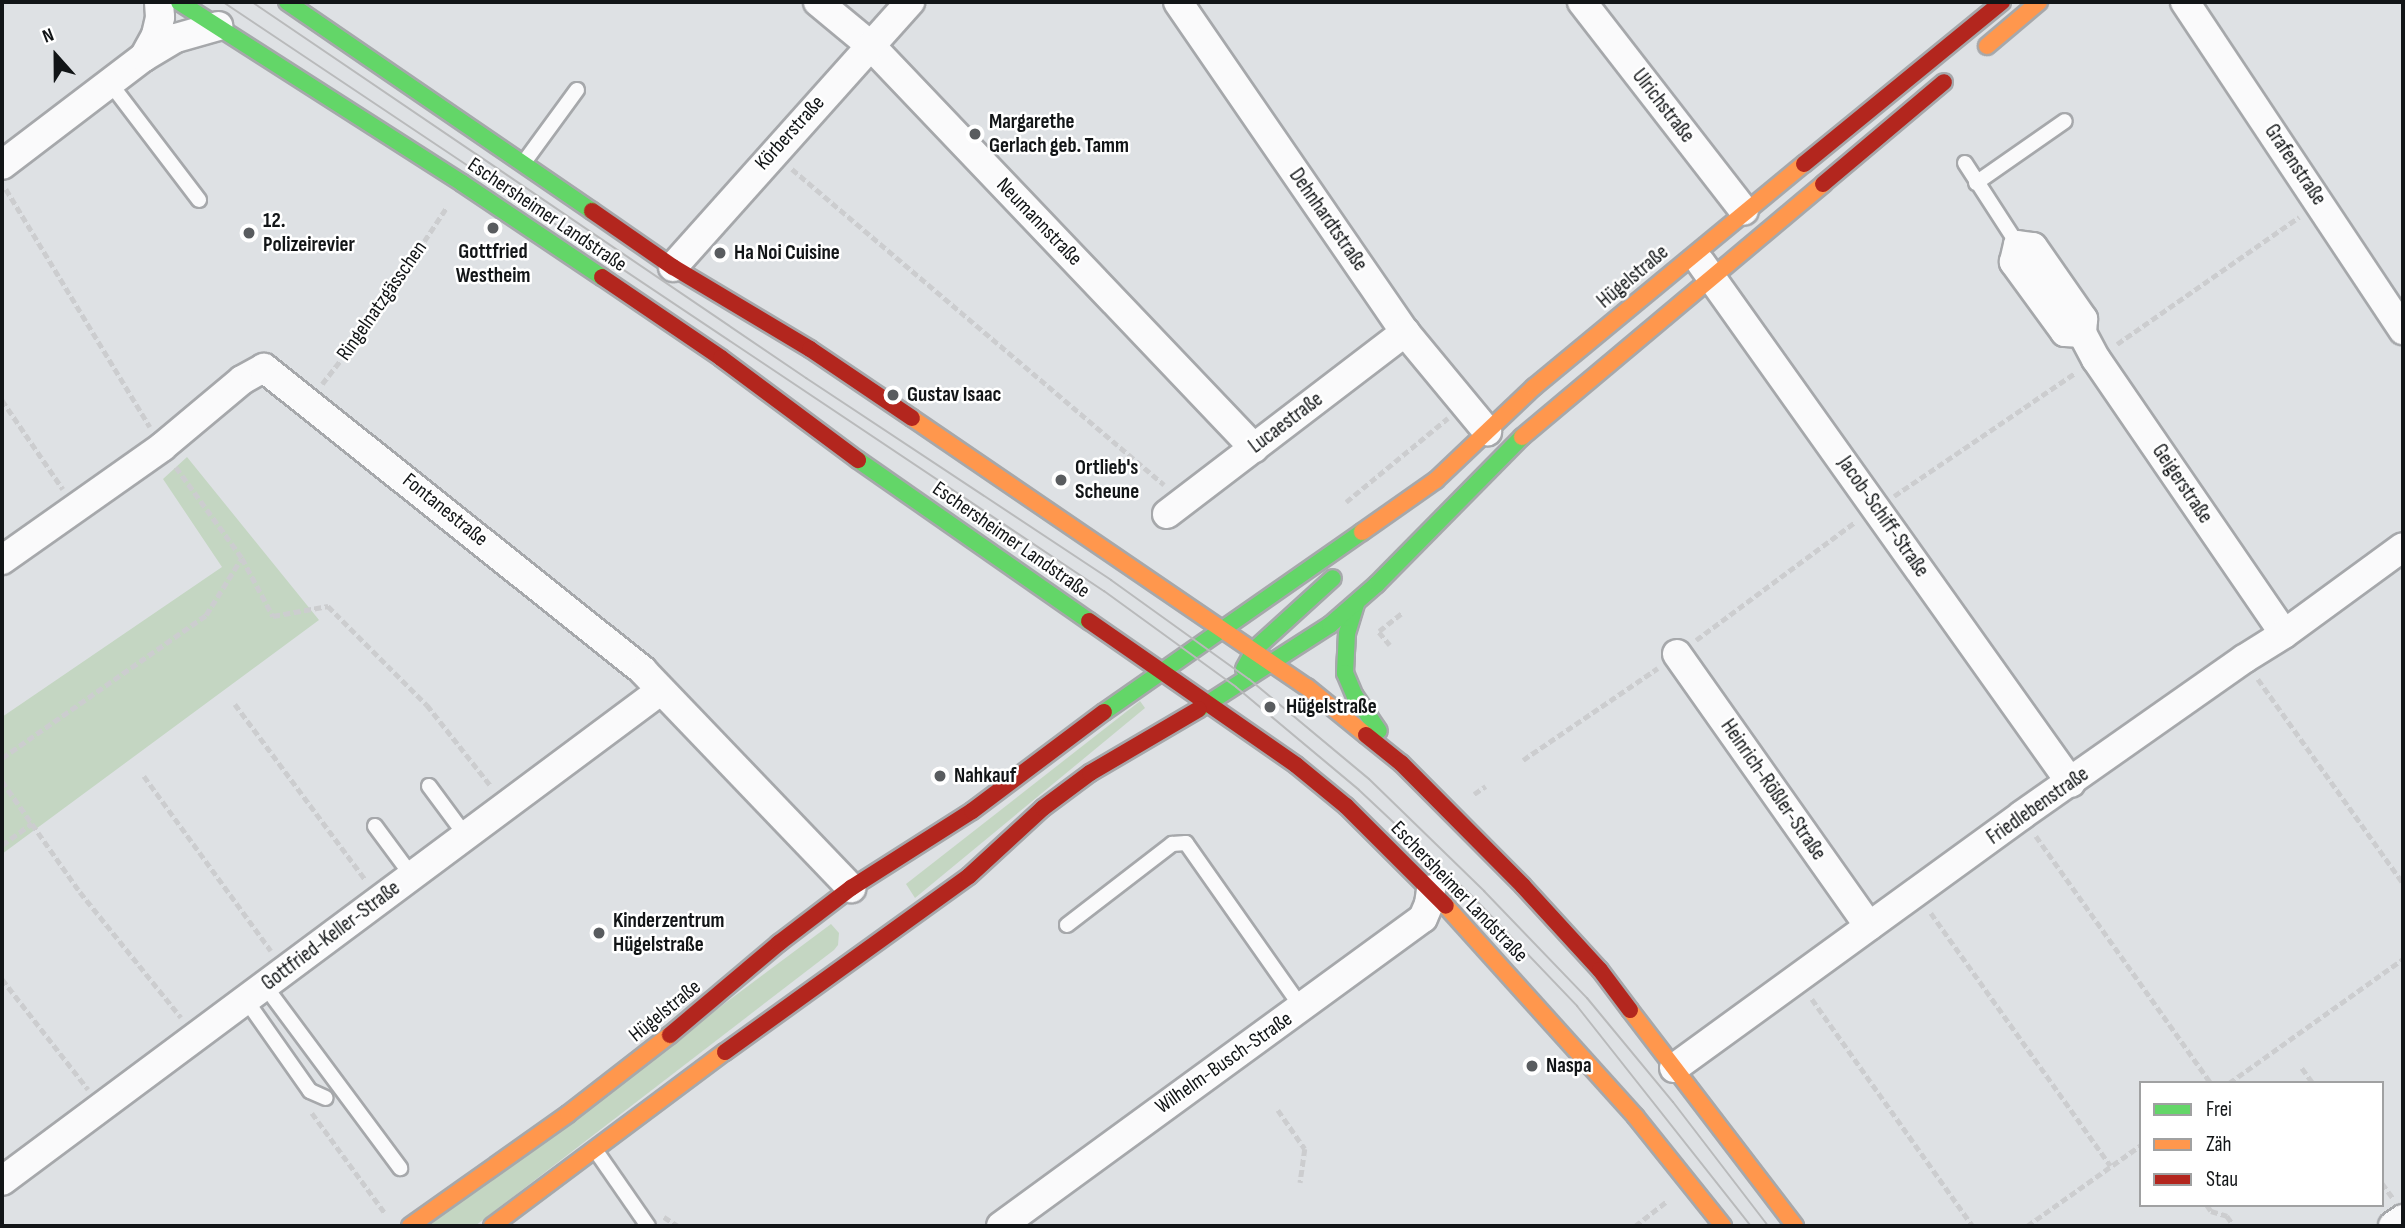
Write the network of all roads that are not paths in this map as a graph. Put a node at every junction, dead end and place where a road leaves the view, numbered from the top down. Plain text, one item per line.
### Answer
1 (159, 2) edge
2 (179, 2) edge
3 (287, 2) edge
4 (818, 2) edge
5 (910, 2) edge
6 (1178, 2) edge
7 (1583, 2) edge
8 (2002, 2) edge
9 (2039, 2) edge
10 (2185, 2) edge
11 (218, 26) junction
12 (870, 45) junction
13 (1976, 55) dead end
14 (144, 57) junction
15 (1955, 73) dead end
16 (110, 83) junction
17 (577, 90) dead end
18 (2065, 121) dead end
19 (524, 162) junction
20 (1965, 163) dead end
21 (2, 165) edge
22 (1976, 183) junction
23 (199, 200) dead end
24 (1744, 211) junction
25 (2018, 245) joint
26 (1694, 253) junction
27 (673, 267) junction
28 (1712, 278) junction
29 (2403, 330) edge
30 (1405, 332) junction
31 (1487, 431) junction
32 (1254, 448) junction
33 (1436, 480) junction
34 (1175, 508) road end
35 (2403, 547) edge
36 (1360, 553) dead end
37 (2, 560) edge
38 (1341, 571) dead end
39 (1173, 595) junction
40 (1356, 604) junction
41 (1224, 628) junction
42 (2284, 634) junction
43 (1255, 649) junction
44 (1677, 654) dead end
45 (1178, 659) junction
46 (1274, 662) junction
47 (1168, 674) junction
48 (1238, 685) junction
49 (660, 691) junction
50 (1166, 695) dead end
51 (1209, 703) junction
52 (1243, 726) junction
53 (1136, 727) dead end
54 (1401, 763) junction
55 (1090, 773) junction
56 (2071, 783) junction
57 (429, 786) dead end
58 (375, 826) dead end
59 (466, 836) junction
60 (905, 857) junction
61 (412, 876) junction
62 (887, 886) dead end
63 (1431, 889) junction
64 (855, 894) junction
65 (898, 908) dead end
66 (918, 913) junction
67 (1067, 925) dead end
68 (1868, 926) junction
69 (862, 931) dead end
70 (839, 968) junction
71 (265, 986) junction
72 (1302, 1008) junction
73 (1674, 1068) junction
74 (326, 1098) dead end
75 (596, 1151) junction
76 (400, 1168) dead end
77 (2, 1181) edge
78 (2403, 1219) edge
79 (1009, 1224) edge
80 (410, 1226) edge
81 (492, 1226) edge
82 (648, 1226) edge
83 (1723, 1226) edge
84 (1795, 1226) edge
85 (2393, 1226) edge

1 - 14 street
2 - 11 main road, Eschersheimer Landstraße
3 - 19 main road, Eschersheimer Landstraße
4 - 12 street, Neumannstraße
5 - 12 street, Körberstraße
6 - 30 street, Dehnhardtstraße
7 - 24 street, Ulrichstraße
8 - 24 main road, Hügelstraße
9 - 13 main road
10 - 29 street, Grafenstraße
11 - 14 street
11 - 47 main road, Eschersheimer Landstraße
12 - 27 street, Körberstraße
12 - 32 street, Neumannstraße
14 - 16 street
15 - 28 main road
16 - 21 street
16 - 23 lane
17 - 19 lane
18 - 22 lane
19 - 27 main road, Eschersheimer Landstraße
20 - 22 lane
22 - 25 lane
24 - 26 main road, Hügelstraße
25 - 42 street, Geigerstraße
26 - 28 street, Jacob-Schiff-Straße
26 - 31 main road, Hügelstraße
27 - 39 main road, Eschersheimer Landstraße
28 - 40 main road
28 - 56 street, Jacob-Schiff-Straße
30 - 31 street, Dehnhardtstraße
30 - 32 street, Lucaestraße
31 - 33 main road, Hügelstraße
32 - 34 street, Lucaestraße
33 - 36 main road
33 - 41 main road, Hügelstraße
35 - 42 street, Friedlebenstraße
37 - 49 street, Fontanestraße
38 - 43 main road
39 - 41 main road, Eschersheimer Landstraße
39 - 45 main road
40 - 46 main road
40 - 54 main road
41 - 43 main road, Eschersheimer Landstraße
41 - 45 main road, Hügelstraße
42 - 56 street, Friedlebenstraße
43 - 46 main road, Eschersheimer Landstraße
43 - 48 main road
44 - 68 street, Heinrich-Rößler-Straße
45 - 47 main road
46 - 48 main road
46 - 54 main road, Eschersheimer Landstraße
47 - 50 main road
47 - 51 main road, Eschersheimer Landstraße
47 - 60 main road, Hügelstraße
48 - 51 main road
48 - 52 main road
49 - 59 street, Gottfried-Keller-Straße
49 - 64 street, Fontanestraße
51 - 52 main road, Eschersheimer Landstraße
51 - 55 main road
52 - 63 main road, Eschersheimer Landstraße
53 - 55 main road
54 - 73 main road, Eschersheimer Landstraße
55 - 66 main road
56 - 68 street, Friedlebenstraße
57 - 59 lane
58 - 61 lane
59 - 61 street, Gottfried-Keller-Straße
60 - 62 main road
60 - 64 main road, Hügelstraße
61 - 71 street, Gottfried-Keller-Straße
63 - 72 street, Wilhelm-Busch-Straße
63 - 83 main road, Eschersheimer Landstraße
64 - 80 main road, Hügelstraße
65 - 66 main road
66 - 70 main road
67 - 72 lane
68 - 73 street, Friedlebenstraße
69 - 70 main road
70 - 75 main road
71 - 74 lane
71 - 76 lane
71 - 77 street, Gottfried-Keller-Straße
72 - 79 street, Wilhelm-Busch-Straße
73 - 84 main road, Eschersheimer Landstraße
75 - 81 main road
75 - 82 lane
78 - 85 street

